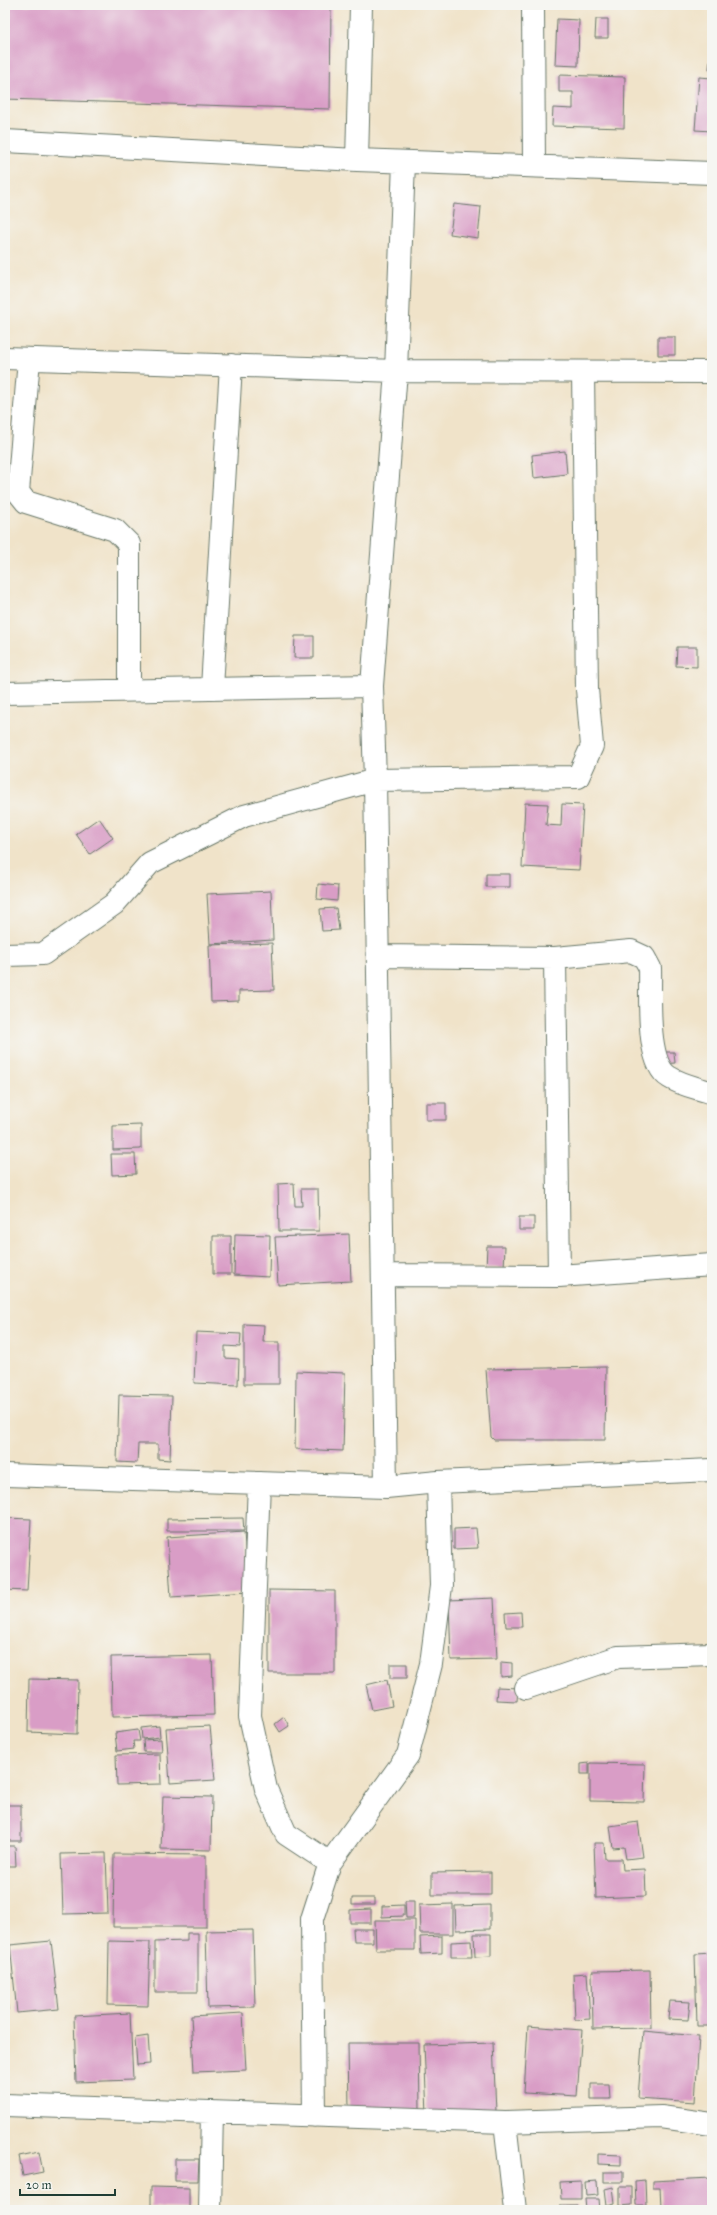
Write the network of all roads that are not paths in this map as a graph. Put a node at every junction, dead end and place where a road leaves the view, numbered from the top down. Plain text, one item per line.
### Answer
1 (361, 5) edge
2 (533, 5) edge
3 (5, 141) edge
4 (357, 160) junction
5 (404, 162) junction
6 (534, 166) junction
7 (712, 173) edge
8 (5, 358) edge
9 (29, 359) junction
10 (230, 366) junction
11 (396, 371) junction
12 (583, 372) junction
13 (712, 372) edge
14 (372, 686) junction
15 (212, 688) junction
16 (129, 690) junction
17 (5, 693) edge
18 (375, 780) junction
19 (5, 955) edge
20 (378, 956) junction
21 (555, 958) junction
22 (712, 1093) edge
23 (712, 1266) edge
24 (383, 1275) junction
25 (559, 1276) junction
26 (712, 1470) edge
27 (5, 1475) edge
28 (438, 1482) junction
29 (258, 1483) junction
30 (386, 1487) junction
31 (712, 1654) edge
32 (526, 1688) dead end
33 (330, 1863) junction
34 (5, 2106) edge
35 (212, 2112) junction
36 (314, 2116) junction
37 (505, 2122) junction
38 (712, 2124) edge
39 (210, 2210) edge
40 (515, 2210) edge

1 - 4 street
2 - 6 street
3 - 4 street
4 - 5 street
5 - 6 street
5 - 11 street
6 - 7 street
8 - 9 street
9 - 10 street
9 - 16 street
10 - 11 street
10 - 15 street
11 - 12 street
11 - 14 street
12 - 13 street
12 - 18 street
14 - 15 street
14 - 18 street
15 - 16 street
16 - 17 street
18 - 19 street
18 - 20 street
20 - 21 street
20 - 24 street
21 - 22 street
21 - 25 street
23 - 25 street
24 - 25 street
24 - 30 street
26 - 28 street
27 - 29 street
28 - 30 street
28 - 33 street
29 - 30 street
29 - 33 street
31 - 32 street
33 - 36 street
34 - 35 street
35 - 36 street
35 - 39 street
36 - 37 street
37 - 38 street
37 - 40 street

